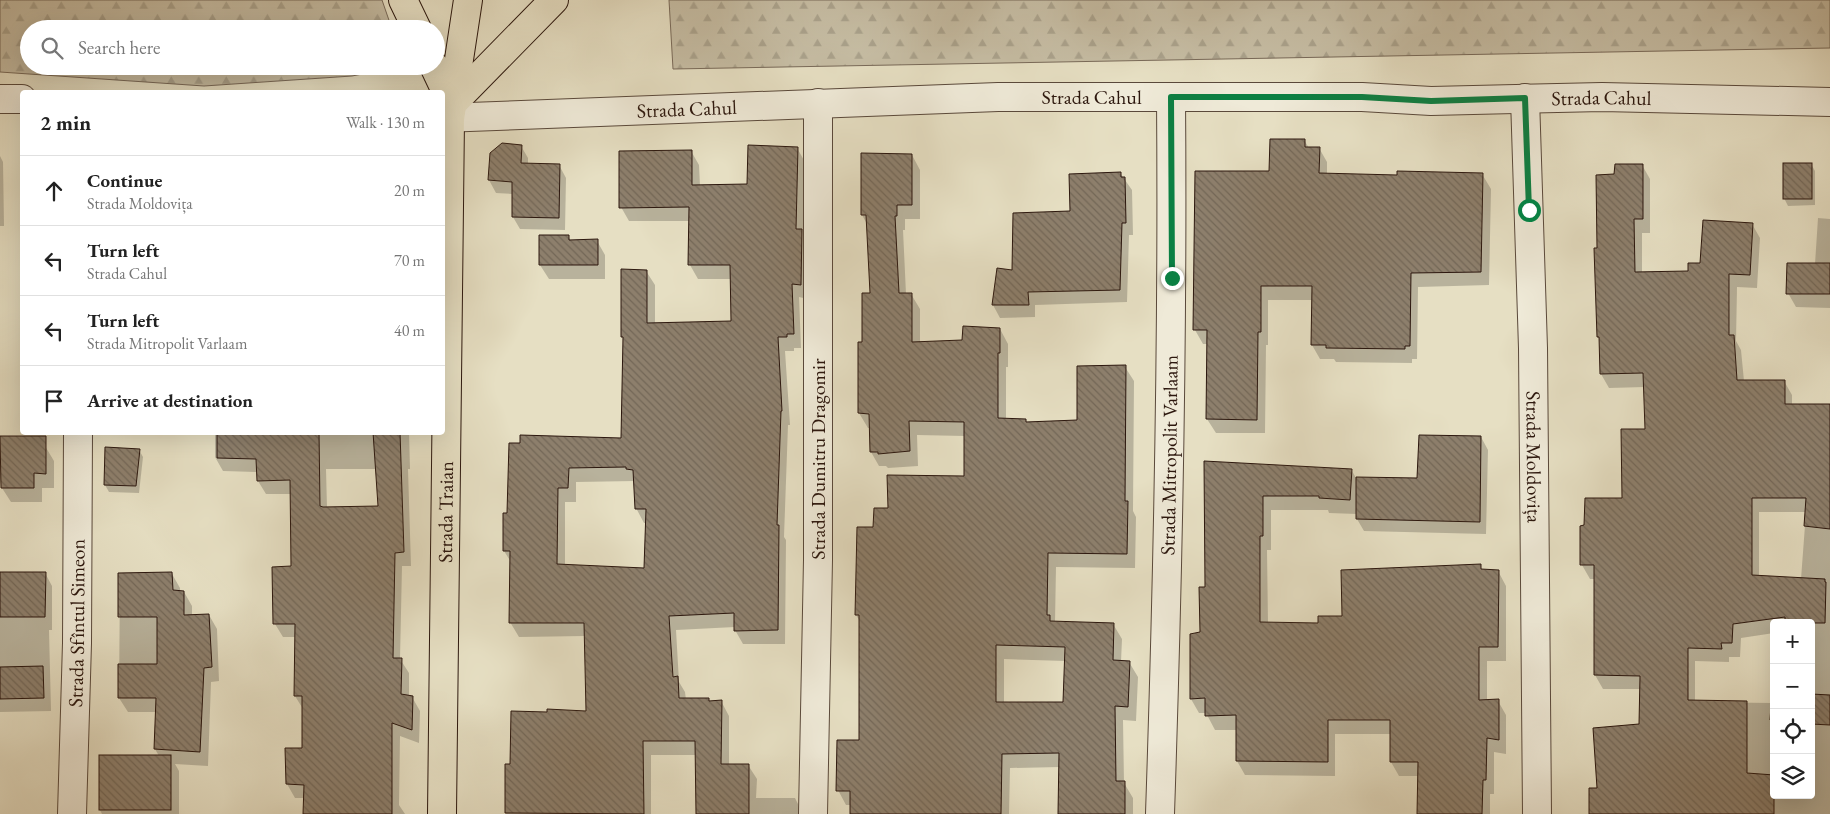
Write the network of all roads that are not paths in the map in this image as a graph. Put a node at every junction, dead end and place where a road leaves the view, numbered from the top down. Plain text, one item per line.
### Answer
1 (403, 0) edge
2 (468, 0) edge
3 (554, 0) edge
4 (413, 20) edge
5 (437, 75) edge
6 (441, 90) edge
7 (1171, 97) junction
8 (1525, 98) junction
9 (0, 99) edge
10 (20, 99) edge
11 (1830, 102) edge
12 (818, 103) junction
13 (448, 114) edge
14 (78, 435) edge
15 (72, 814) edge
16 (442, 814) edge
17 (813, 814) edge
18 (1160, 814) edge
19 (1537, 814) edge

1 - 4 highway
2 - 13 highway, Strada Trаian
3 - 13 highway
5 - 6 highway
7 - 8 street, Strada Cahul
7 - 12 street, Strada Cahul
7 - 18 street, Strada Mitropolit Varlaam
8 - 11 street, Strada Cahul
8 - 19 street, Strada Moldovița
9 - 10 street
12 - 13 street, Strada Cahul
12 - 17 street, Strada Dumitru Dragomir
13 - 16 highway, Strada Trаian
14 - 15 street, Strada Sfîntul Simeon

